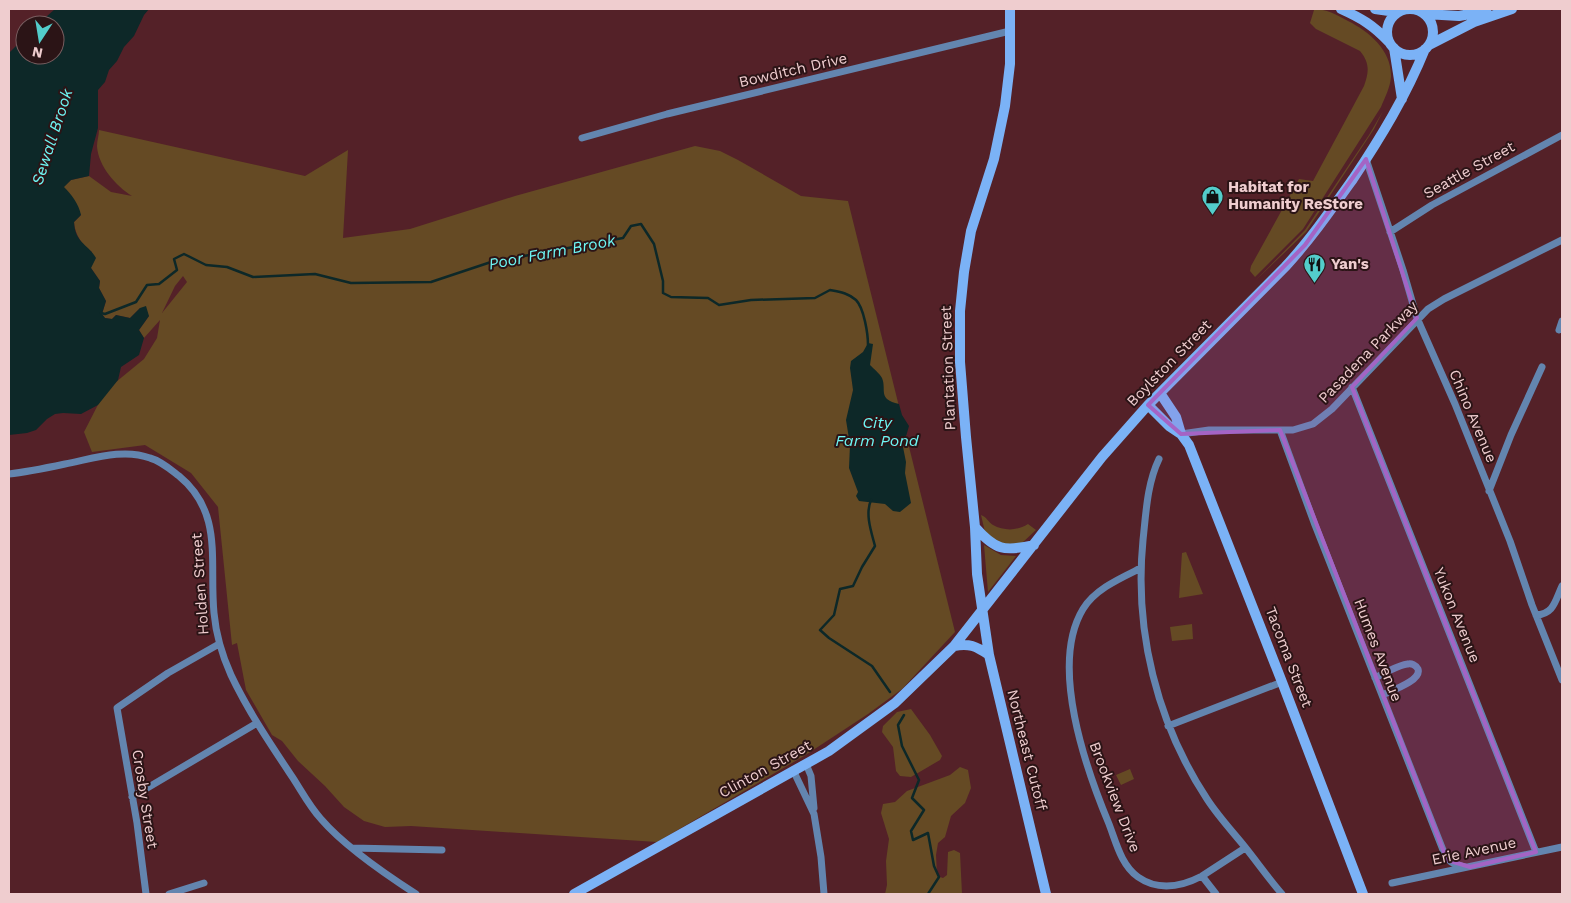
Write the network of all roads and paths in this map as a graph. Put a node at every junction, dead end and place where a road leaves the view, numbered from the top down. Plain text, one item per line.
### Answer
1 (1010, 9) edge
2 (1341, 9) edge
3 (1375, 9) edge
4 (1512, 9) edge
5 (1399, 10) edge
6 (1422, 11) edge
7 (1498, 13) junction
8 (1010, 31) junction
9 (1392, 46) junction
10 (1427, 47) junction
11 (1402, 100) junction
12 (1562, 135) edge
13 (582, 138) dead end
14 (1366, 159) junction
15 (1390, 232) junction
16 (1562, 240) edge
17 (1417, 318) junction
18 (1562, 321) edge
19 (1559, 330) dead end
20 (1542, 367) dead end
21 (1352, 387) junction
22 (1160, 393) junction
23 (1148, 405) junction
24 (1280, 430) junction
25 (1181, 434) junction
26 (1159, 459) dead end
27 (9, 474) edge
28 (1489, 491) junction
29 (975, 527) junction
30 (1034, 545) junction
31 (1141, 568) junction
32 (1562, 586) edge
33 (982, 611) junction
34 (1536, 615) junction
35 (220, 644) junction
36 (954, 646) junction
37 (989, 655) junction
38 (1375, 678) junction
39 (1562, 680) edge
40 (1282, 682) junction
41 (1382, 695) junction
42 (257, 723) junction
43 (1168, 726) junction
44 (806, 764) junction
45 (794, 772) junction
46 (132, 797) junction
47 (815, 821) junction
48 (1562, 847) edge
49 (352, 848) junction
50 (1245, 848) junction
51 (442, 850) dead end
52 (1536, 852) junction
53 (1465, 867) junction
54 (1202, 876) junction
55 (204, 882) dead end
56 (1392, 883) dead end
57 (412, 893) edge
58 (146, 894) edge
59 (169, 894) edge
60 (574, 894) edge
61 (824, 894) edge
62 (1046, 894) edge
63 (1216, 894) edge
64 (1282, 894) edge
65 (1363, 894) edge

1 - 8 main road, Plantation Street
2 - 9 main road
3 - 5 main road
4 - 7 main road
5 - 6 main road
5 - 9 main road
6 - 7 main road
6 - 10 main road
7 - 10 main road
8 - 13 street, Bowditch Drive
8 - 29 main road, Plantation Street
9 - 10 main road
9 - 11 main road
10 - 11 main road, Boylston Street
11 - 14 main road, Boylston Street
12 - 15 street, Seattle Street
14 - 15 street, Chino Avenue
14 - 22 main road, Boylston Street
15 - 17 street, Chino Avenue
16 - 17 street, Pasadena Parkway
17 - 21 street, Pasadena Parkway
17 - 28 street, Chino Avenue
18 - 19 street
20 - 28 street
21 - 24 street, Pasadena Parkway
21 - 52 street, Yukon Avenue
22 - 23 main road, Boylston Street
22 - 25 main road, Tacoma Street
23 - 25 main road, Tacoma Street
23 - 30 main road, Boylston Street
24 - 25 street, Pasadena Parkway
24 - 38 street, Humes Avenue
25 - 40 main road, Tacoma Street
26 - 31 street
27 - 35 street, Holden Street
28 - 34 street, Chino Avenue
29 - 30 main road
29 - 33 main road, Plantation Street
30 - 33 main road, Boylston Street
31 - 43 street
31 - 54 street, Brookview Drive
32 - 34 street
33 - 36 main road, Boylston Street
33 - 37 main road, Northeast Cutoff
34 - 39 street, Chino Avenue
35 - 42 street, Holden Street
35 - 46 street, Crosby Street
36 - 37 main road
36 - 44 main road, Clinton Street
37 - 62 main road, Northeast Cutoff
38 - 41 street, Humes Avenue
38 - 41 street
40 - 43 street
40 - 65 main road, Tacoma Street
41 - 53 street, Humes Avenue
42 - 46 street
42 - 49 street, Holden Street
43 - 50 street
44 - 45 main road, Clinton Street
44 - 47 street
45 - 47 street
45 - 60 main road, Clinton Street
46 - 58 street, Crosby Street
47 - 61 street
48 - 52 street, Erie Avenue
49 - 51 street
49 - 57 street, Holden Street
50 - 54 street, Brookview Drive
50 - 64 street
52 - 53 street, Erie Avenue
53 - 56 street, Erie Avenue
54 - 63 street
55 - 59 street

